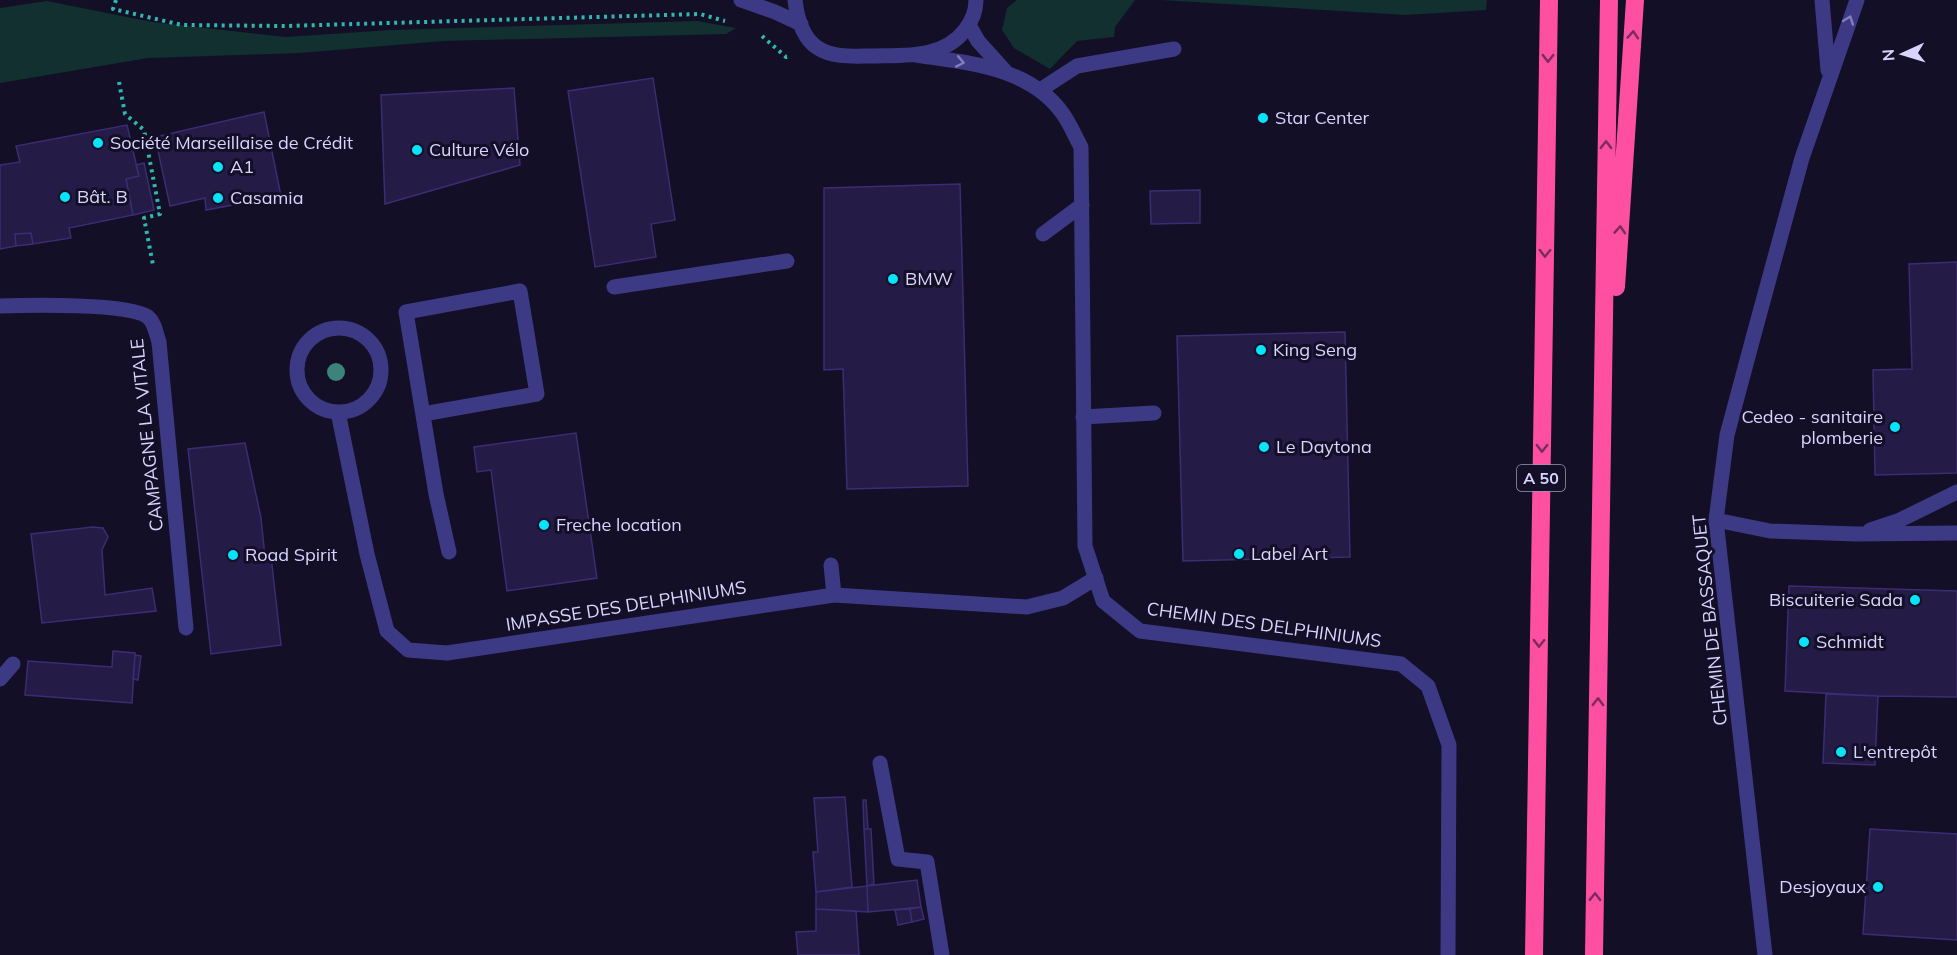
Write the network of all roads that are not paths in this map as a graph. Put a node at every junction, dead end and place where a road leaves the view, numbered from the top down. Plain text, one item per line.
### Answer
1 (741, 0) edge
2 (795, 0) edge
3 (1549, 0) edge
4 (1609, 0) edge
5 (1635, 0) edge
6 (1822, 0) edge
7 (1857, 0) edge
8 (977, 1) edge
9 (801, 24) junction
10 (969, 25) junction
11 (1174, 49) dead end
12 (916, 55) junction
13 (1005, 71) junction
14 (1828, 79) junction
15 (1040, 90) junction
16 (1082, 205) junction
17 (1043, 234) dead end
18 (787, 261) dead end
19 (614, 287) dead end
20 (0, 306) edge
21 (338, 412) junction
22 (1154, 413) dead end
23 (423, 414) junction
24 (1083, 417) junction
25 (1957, 492) edge
26 (1601, 498) junction
27 (1716, 520) junction
28 (1957, 533) edge
29 (1856, 534) junction
30 (448, 552) dead end
31 (831, 565) dead end
32 (1096, 578) junction
33 (834, 595) junction
34 (186, 628) dead end
35 (13, 664) dead end
36 (0, 679) edge
37 (880, 763) dead end
38 (942, 955) edge
39 (1448, 955) edge
40 (1533, 955) edge
41 (1594, 955) edge
42 (1765, 955) edge

1 - 9 street
2 - 9 street
3 -> 40 highway, A 50
26 -> 4 highway
26 -> 5 highway
6 - 14 street, CHEMIN DE BASSAQUET
14 -> 7 street, CHEMIN DE BASSAQUET
8 - 10 street
9 - 12 street
10 - 12 street
10 - 13 street, CHEMIN DES DELPHINIUMS
11 - 15 street
12 -> 13 street, CHEMIN DES DELPHINIUMS
13 - 15 street, CHEMIN DES DELPHINIUMS
14 - 27 street, CHEMIN DE BASSAQUET
15 - 16 street, CHEMIN DES DELPHINIUMS
16 - 17 street
16 - 24 street, CHEMIN DES DELPHINIUMS
18 - 19 street
20 - 34 street, CAMPAGNE LA VITALE
21 - 21 street
21 - 33 street, IMPASSE DES DELPHINIUMS
22 - 24 street
23 - 23 street
23 - 30 street
24 - 32 street, CHEMIN DES DELPHINIUMS
25 - 29 street
41 -> 26 highway
27 - 29 street
27 - 42 street, CHEMIN DE BASSAQUET
28 - 29 street
31 - 33 street
32 - 33 street, IMPASSE DES DELPHINIUMS
32 - 39 street, CHEMIN DES DELPHINIUMS
35 - 36 street
37 - 38 street

